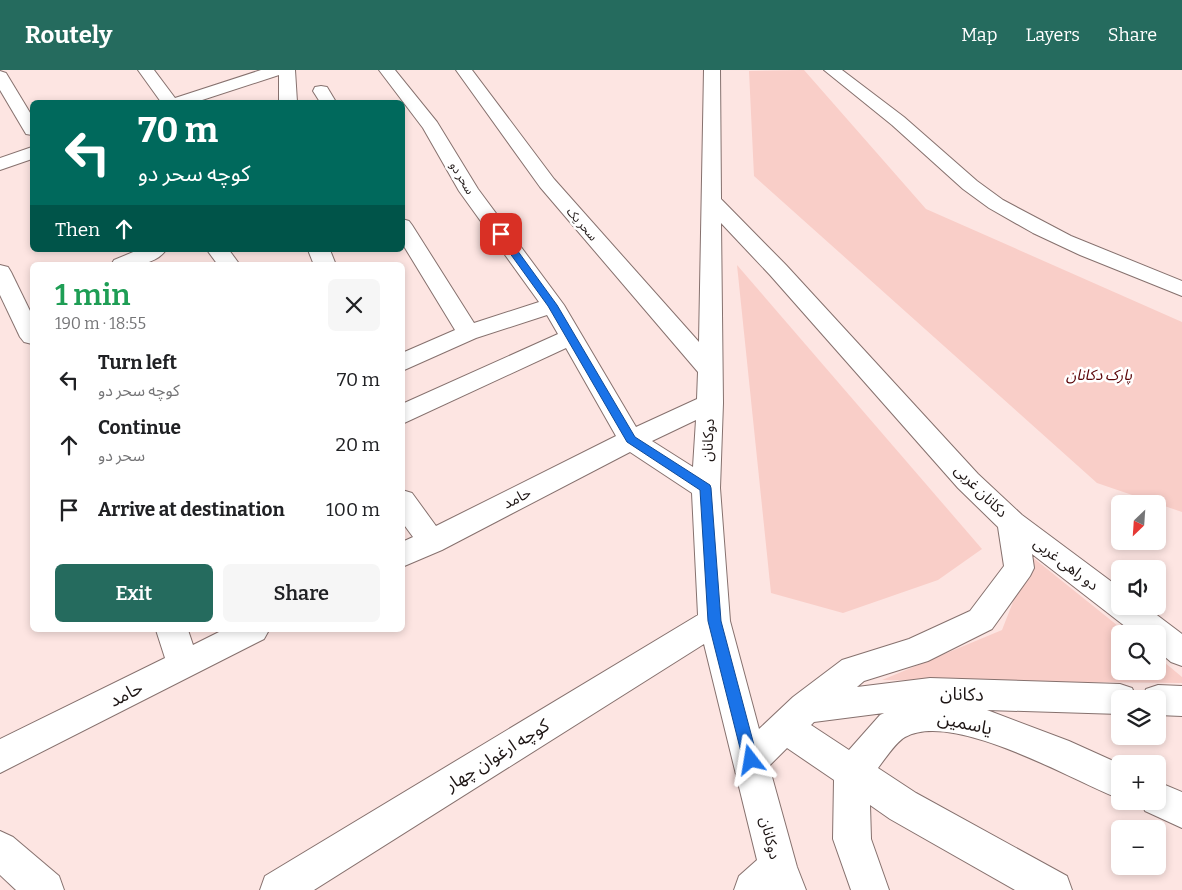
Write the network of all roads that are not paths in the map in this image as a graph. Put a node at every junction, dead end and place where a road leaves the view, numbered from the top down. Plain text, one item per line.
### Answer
1 (146, 70) edge
2 (277, 70) edge
3 (287, 70) edge
4 (387, 70) edge
5 (464, 70) edge
6 (712, 70) edge
7 (832, 70) edge
8 (0, 76) edge
9 (201, 99) edge
10 (168, 100) edge
11 (288, 100) edge
12 (30, 127) edge
13 (30, 154) edge
14 (0, 164) edge
15 (710, 198) junction
16 (405, 230) edge
17 (151, 252) edge
18 (129, 262) edge
19 (0, 272) edge
20 (1182, 289) edge
21 (553, 305) junction
22 (26, 309) edge
23 (30, 328) edge
24 (468, 333) junction
25 (570, 337) junction
26 (405, 362) edge
27 (710, 370) junction
28 (710, 403) junction
29 (405, 414) edge
30 (631, 440) junction
31 (706, 488) junction
32 (405, 504) edge
33 (1012, 523) junction
34 (432, 542) junction
35 (405, 555) edge
36 (1111, 598) edge
37 (1133, 615) edge
38 (714, 621) junction
39 (173, 632) edge
40 (249, 632) edge
41 (1182, 652) edge
42 (183, 665) junction
43 (1111, 699) edge
44 (1166, 700) edge
45 (1182, 701) edge
46 (795, 717) junction
47 (0, 758) edge
48 (751, 760) junction
49 (852, 772) junction
50 (1111, 778) edge
51 (1166, 803) edge
52 (1182, 810) edge
53 (0, 850) edge
54 (773, 882) edge
55 (45, 890) edge
56 (279, 890) edge
57 (870, 890) edge
58 (1053, 890) edge

1 - 10 street
2 - 9 street
3 - 11 street
4 - 21 street, سحر دو
5 - 27 street, سحر یک
6 - 15 street, دوکانان
7 - 20 street
8 - 12 street
13 - 14 street
15 - 27 street, دوکانان
15 - 33 street, دکانان غربی
16 - 24 street
17 - 18 street
19 - 22 street
21 - 24 street
21 - 25 street, سحر دو
22 - 23 street
24 - 26 street
25 - 29 street
25 - 30 street, سحر دو
27 - 28 street, دوکانان
28 - 30 street, حامد
28 - 31 street, دوکانان
30 - 31 street
30 - 34 street, حامد
31 - 38 street, دوکانان
32 - 34 street
33 - 36 street, دو راهی غربی
33 - 46 street, دکانان غربی
34 - 35 street, حامد
37 - 41 street, دو راهی غربی
38 - 48 street, دوکانان
38 - 56 street, کوچه ارغوان چهار
39 - 42 street
40 - 42 street, حامد
42 - 47 street, حامد
43 - 46 street, دکانان
44 - 45 street
46 - 48 street, دکانان غربی
46 - 49 street
48 - 54 street, دوکانان
49 - 50 street, یاسمین
49 - 57 street
49 - 58 street
51 - 52 street
53 - 55 street

